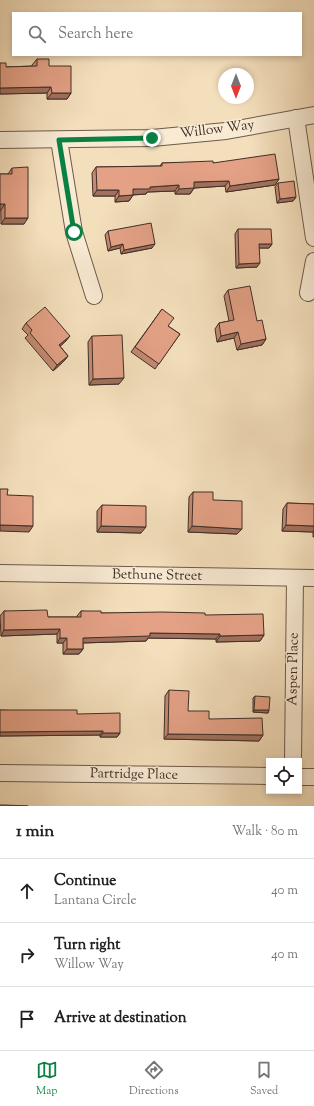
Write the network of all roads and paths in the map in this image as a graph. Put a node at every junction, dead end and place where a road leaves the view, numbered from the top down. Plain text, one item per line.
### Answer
1 (314, 115) edge
2 (296, 118) junction
3 (0, 140) edge
4 (59, 140) junction
5 (314, 238) edge
6 (314, 261) edge
7 (308, 294) dead end
8 (94, 296) dead end
9 (0, 573) edge
10 (295, 578) junction
11 (314, 578) edge
12 (293, 758) edge
13 (0, 773) edge
14 (266, 776) edge
15 (302, 777) edge
16 (314, 777) edge

1 - 2 street, Willow Way
2 - 4 street, Willow Way
2 - 5 street
3 - 4 street, Willow Way
4 - 8 street
6 - 7 street
9 - 10 street, Bethune Street
10 - 11 street, Bethune Street
10 - 12 street, Aspen Place
13 - 14 street, Partridge Place
15 - 16 street

